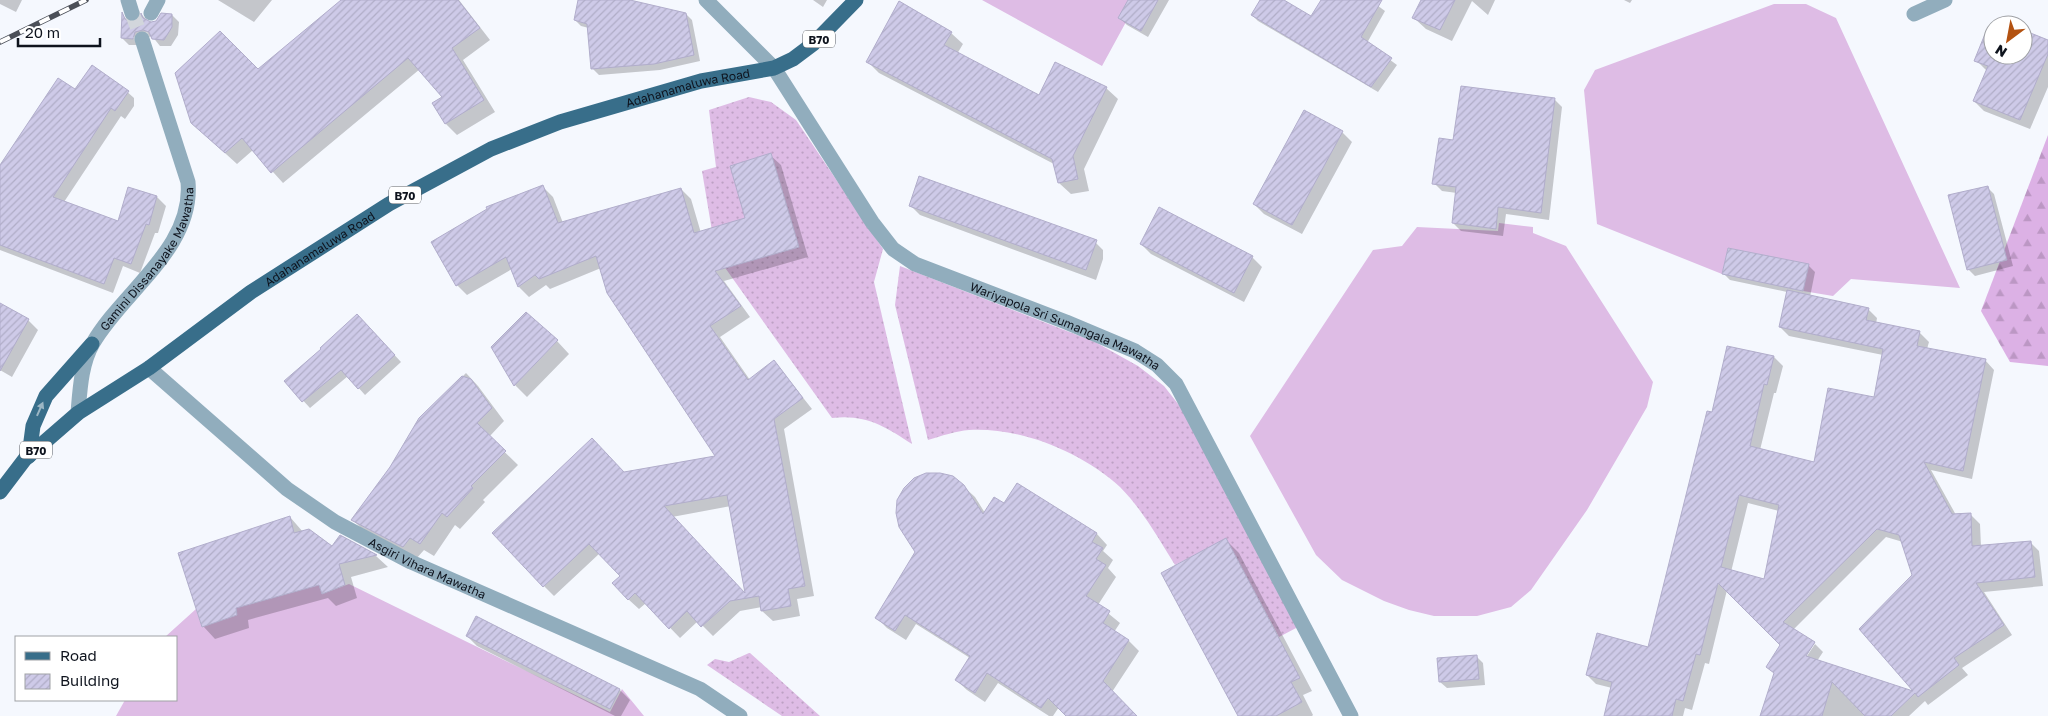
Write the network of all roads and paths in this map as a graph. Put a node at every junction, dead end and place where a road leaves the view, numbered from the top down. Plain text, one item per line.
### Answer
1 (706, 0) edge
2 (856, 0) edge
3 (1946, 0) edge
4 (1914, 14) dead end
5 (143, 41) tunnel mouth
6 (774, 68) junction
7 (92, 344) junction
8 (149, 368) junction
9 (78, 414) junction
10 (29, 456) junction
11 (0, 492) edge
12 (740, 716) edge
13 (1351, 716) edge

1 - 6 street, Wariyapola Sri Sumangala Mawatha
2 - 6 main road, B70
3 - 4 street
5 - 7 street, Gamini Dissanayake Mawatha
6 - 8 main road, Adahanamaluwa Road / B70
6 - 13 street, Wariyapola Sri Sumangala Mawatha
7 - 9 street, Gamini Dissanayake Mawatha
10 -> 7 main road
8 - 9 main road, Adahanamaluwa Road / B70
8 - 12 street, Asgiri Vihara Mawatha
9 - 10 main road, Adahanamaluwa Road / B70
10 - 11 main road, Adahanamaluwa Road / B70

